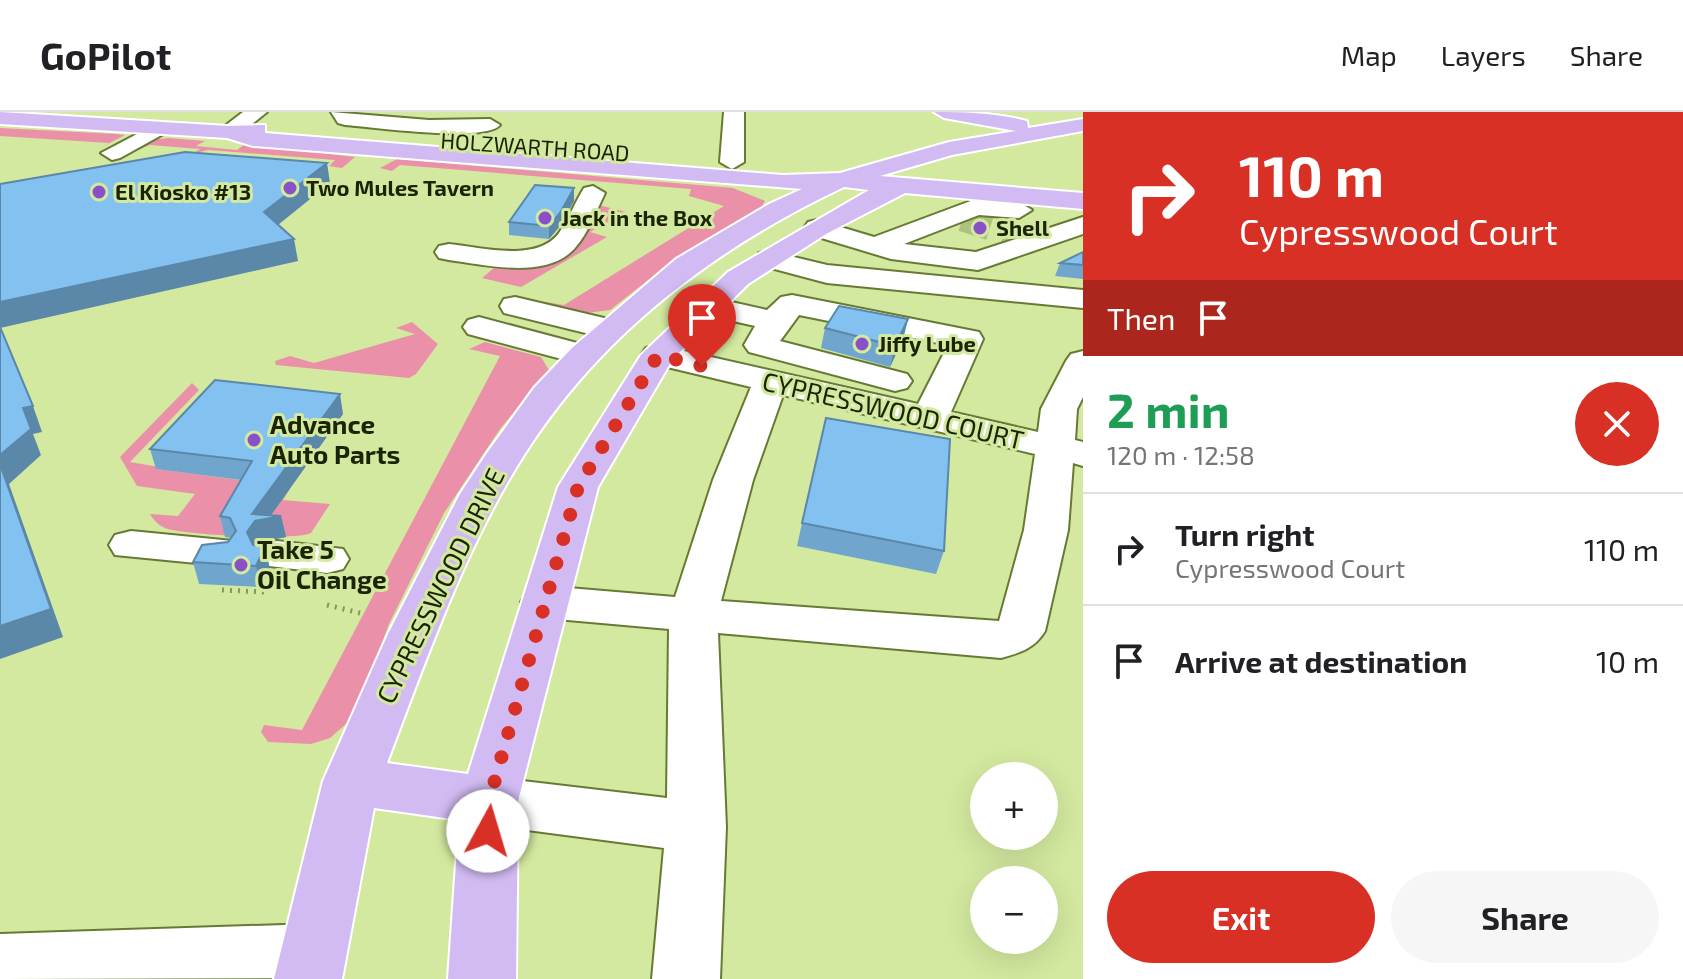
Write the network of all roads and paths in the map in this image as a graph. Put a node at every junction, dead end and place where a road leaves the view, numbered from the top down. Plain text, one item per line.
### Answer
1 (257, 112) edge
2 (341, 112) edge
3 (359, 112) edge
4 (734, 112) edge
5 (930, 112) edge
6 (944, 112) edge
7 (15, 116) edge
8 (1052, 121) edge
9 (450, 125) junction
10 (1083, 125) edge
11 (160, 128) junction
12 (228, 132) junction
13 (1083, 139) edge
14 (474, 142) junction
15 (949, 149) junction
16 (112, 153) dead end
17 (729, 170) junction
18 (841, 180) junction
19 (901, 186) junction
20 (593, 193) dead end
21 (1083, 201) edge
22 (782, 208) junction
23 (1076, 227) edge
24 (817, 228) junction
25 (997, 241) junction
26 (875, 246) junction
27 (449, 252) dead end
28 (769, 259) junction
29 (1083, 299) edge
30 (512, 305) dead end
31 (709, 306) junction
32 (774, 321) junction
33 (479, 327) dead end
34 (597, 342) junction
35 (658, 355) junction
36 (1083, 361) edge
37 (770, 383) junction
38 (936, 406) junction
39 (1068, 450) edge
40 (131, 545) dead end
41 (327, 559) dead end
42 (217, 570) joint
43 (273, 574) joint
44 (545, 602) junction
45 (327, 605) dead end
46 (364, 614) dead end
47 (693, 617) junction
48 (351, 781) junction
49 (489, 801) junction
50 (696, 827) junction
51 (0, 966) edge
52 (310, 967) edge
53 (482, 979) edge
54 (686, 979) edge

1 - 12 lane
2 - 9 lane
3 - 9 lane
4 - 17 lane
5 - 15 main road
6 - 8 main road
7 - 11 main road, HOLZWARTH ROAD
8 - 10 main road, CYPRESSWOOD DRIVE
8 - 13 main road
8 - 15 main road, CYPRESSWOOD DRIVE
9 - 14 lane
11 - 12 main road, HOLZWARTH ROAD
11 - 16 lane
12 - 14 main road, HOLZWARTH ROAD
12 - 17 main road, HOLZWARTH ROAD
13 - 19 main road
14 - 17 main road, HOLZWARTH ROAD
15 - 18 main road, CYPRESSWOOD DRIVE
17 - 18 main road, HOLZWARTH ROAD
17 - 22 main road
18 - 19 main road, HOLZWARTH ROAD
18 - 22 main road, CYPRESSWOOD DRIVE
19 - 24 main road
19 - 25 main road, HOLZWARTH ROAD
20 - 27 lane
21 - 25 main road, HOLZWARTH ROAD
22 - 34 main road, CYPRESSWOOD DRIVE
23 - 25 lane
23 - 25 lane
24 - 26 lane
24 - 28 main road
25 - 26 lane
25 - 26 lane
25 - 28 lane
25 - 29 lane
28 - 31 main road
30 - 34 lane
31 - 32 lane
31 - 35 main road
32 - 38 lane
32 - 38 lane
33 - 34 lane
34 - 48 main road, CYPRESSWOOD DRIVE
35 - 37 lane, CYPRESSWOOD COURT
35 - 44 main road
36 - 39 lane
37 - 38 lane, CYPRESSWOOD COURT
37 - 47 lane
38 - 39 lane, CYPRESSWOOD COURT
39 - 47 lane
40 - 42 lane
41 - 43 lane
42 - 43 path
44 - 47 lane
44 - 49 main road
45 - 46 path
47 - 50 lane
48 - 49 main road
48 - 52 main road, CYPRESSWOOD DRIVE
49 - 50 lane
49 - 53 main road
50 - 54 lane
51 - 52 lane

